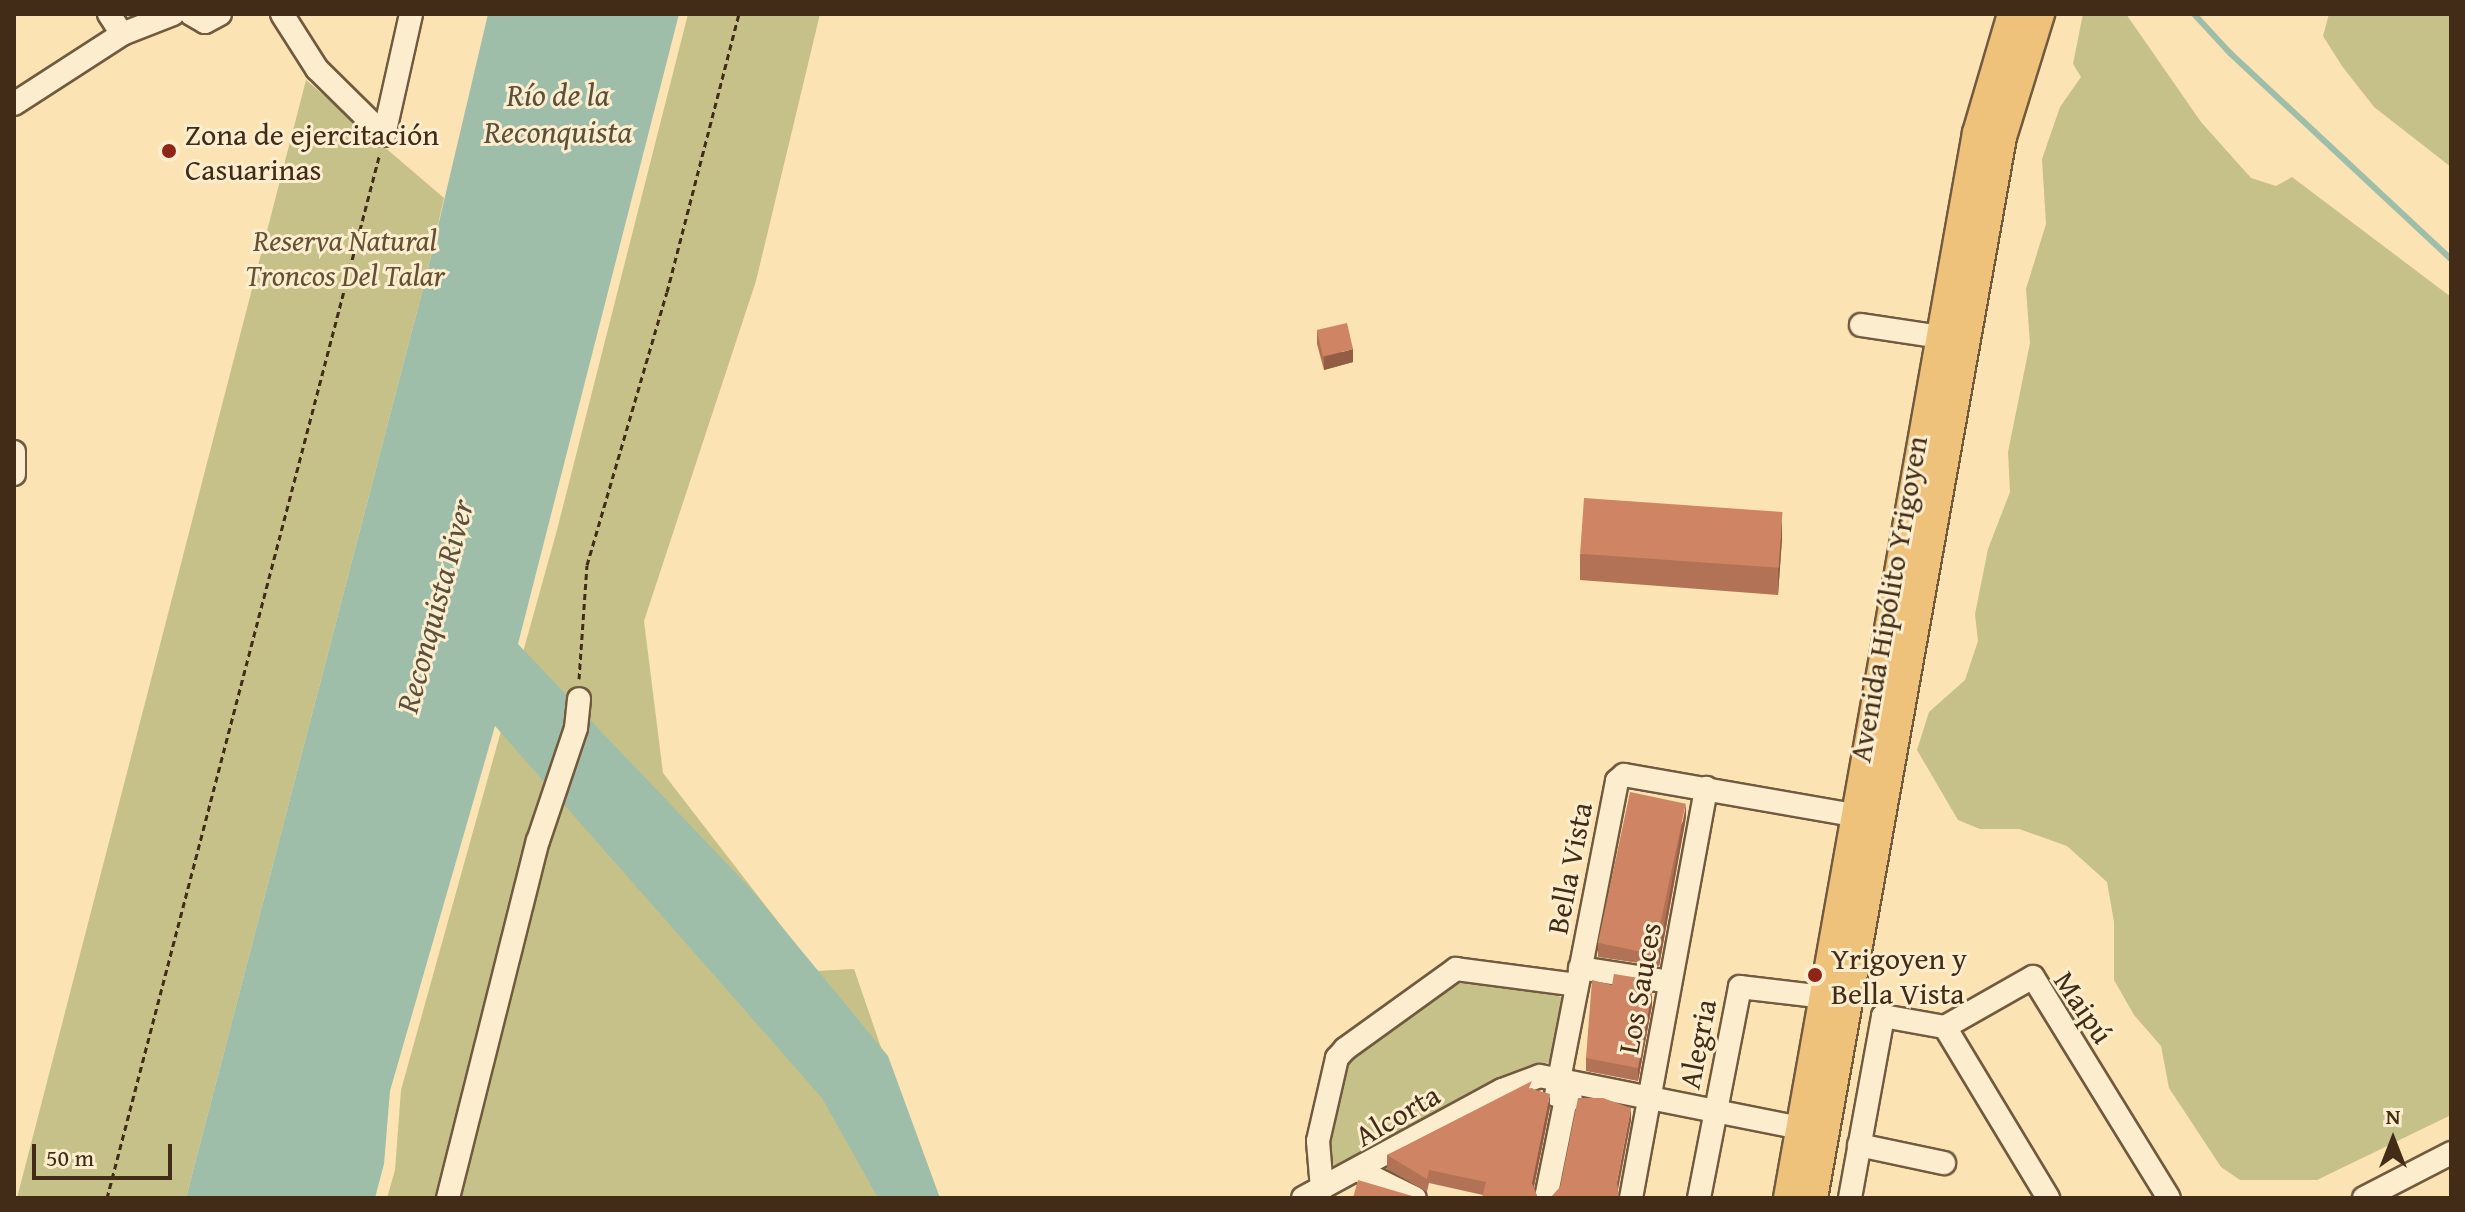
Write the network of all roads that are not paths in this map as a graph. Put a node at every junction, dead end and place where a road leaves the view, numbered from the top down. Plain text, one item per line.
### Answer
1 (109, 14) edge
2 (173, 14) edge
3 (191, 14) edge
4 (220, 14) edge
5 (282, 14) edge
6 (411, 14) edge
7 (2012, 14) edge
8 (2040, 14) edge
9 (122, 34) junction
10 (14, 104) edge
11 (1861, 325) dead end
12 (1955, 339) junction
13 (14, 452) edge
14 (14, 474) edge
15 (579, 699) road end
16 (1706, 788) junction
17 (1872, 818) junction
18 (1579, 976) junction
19 (1670, 982) junction
20 (1825, 997) junction
21 (1945, 1027) junction
22 (1563, 1091) junction
23 (1649, 1105) junction
24 (1714, 1117) junction
25 (1799, 1134) junction
26 (1859, 1145) junction
27 (2451, 1153) edge
28 (1944, 1163) dead end
29 (1352, 1182) edge
30 (1312, 1193) edge
31 (448, 1198) edge
32 (1415, 1198) edge
33 (1546, 1198) edge
34 (1631, 1198) edge
35 (1699, 1198) edge
36 (1788, 1198) edge
37 (1813, 1198) edge
38 (1850, 1198) edge
39 (2048, 1198) edge
40 (2169, 1198) edge
41 (2364, 1198) edge

1 - 9 street
2 - 9 street
3 - 4 street
5 - 6 street
7 - 12 main road, Avenida Hipólito Yrigoyen
8 - 12 main road, Avenida Hipólito Yrigoyen
9 - 10 street
11 - 12 street
12 - 17 main road, Avenida Hipólito Yrigoyen
13 - 14 street
15 - 31 street
16 - 17 street, Bella Vista
16 - 18 street, Bella Vista
16 - 19 street, Los Sauces
17 - 20 main road, Avenida Hipólito Yrigoyen
17 - 37 main road, Avenida Hipólito Yrigoyen
18 - 19 street
18 - 22 street, Bella Vista
18 - 30 street
19 - 23 street, Los Sauces
20 - 24 street, Alegria
20 - 25 main road, Avenida Hipólito Yrigoyen
21 - 26 street
21 - 39 street
21 - 40 street, Maipú
22 - 23 street, Alcorta
22 - 29 street, Alcorta
22 - 33 street, Bella Vista
23 - 24 street, Alcorta
23 - 34 street, Los Sauces
24 - 25 street, Alcorta
24 - 35 street, Alegria
25 - 36 main road, Avenida Hipólito Yrigoyen
26 - 28 street
26 - 38 street
27 - 41 street
29 - 30 street, Alcorta
29 - 32 street

